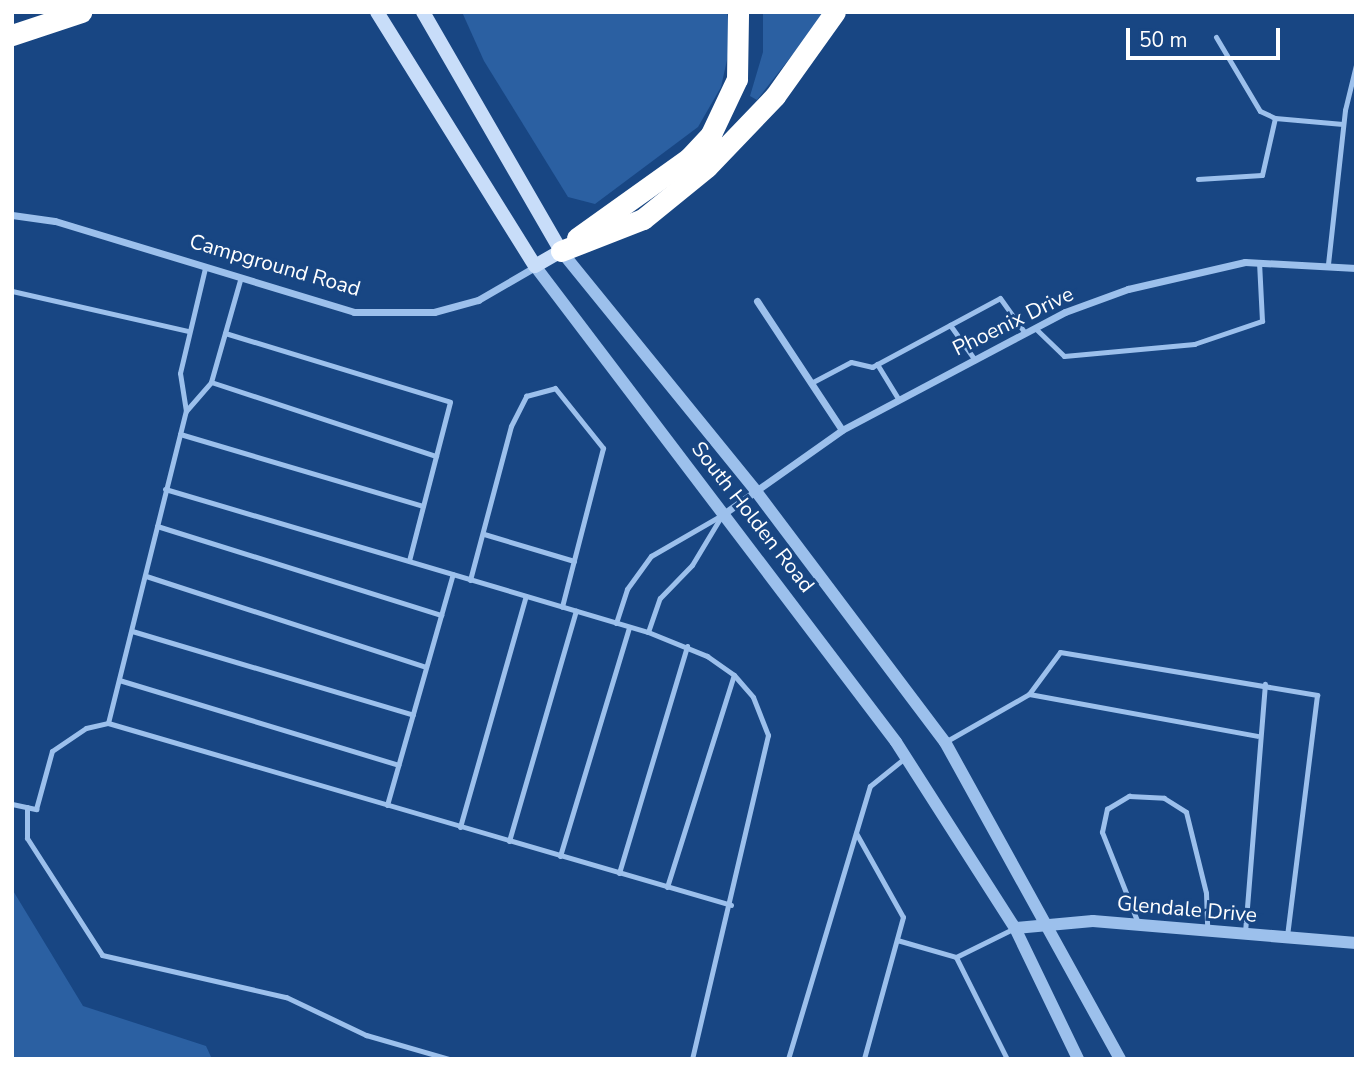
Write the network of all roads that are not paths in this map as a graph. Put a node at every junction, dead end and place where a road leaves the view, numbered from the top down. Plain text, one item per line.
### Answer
1 (81, 12) edge
2 (377, 12) edge
3 (423, 12) edge
4 (738, 12) edge
5 (835, 12) edge
6 (12, 35) edge
7 (1216, 37) dead end
8 (1356, 65) edge
9 (1275, 118) junction
10 (1343, 124) junction
11 (1198, 179) dead end
12 (12, 215) edge
13 (561, 251) junction
14 (1259, 262) junction
15 (1328, 264) junction
16 (536, 266) junction
17 (205, 268) junction
18 (1356, 268) edge
19 (240, 280) junction
20 (12, 291) edge
21 (757, 301) dead end
22 (950, 326) junction
23 (1035, 328) junction
24 (188, 331) junction
25 (225, 333) junction
26 (1025, 334) junction
27 (975, 359) junction
28 (877, 364) junction
29 (211, 382) junction
30 (811, 383) junction
31 (899, 400) junction
32 (186, 411) junction
33 (842, 430) junction
34 (180, 435) junction
35 (436, 456) junction
36 (165, 489) junction
37 (755, 490) junction
38 (423, 506) junction
39 (722, 515) junction
40 (157, 526) junction
41 (484, 534) junction
42 (408, 561) junction
43 (574, 561) junction
44 (453, 574) junction
45 (146, 576) junction
46 (470, 580) junction
47 (526, 596) junction
48 (562, 607) junction
49 (576, 611) junction
50 (441, 615) junction
51 (616, 623) junction
52 (629, 626) junction
53 (132, 631) junction
54 (648, 632) junction
55 (687, 646) junction
56 (426, 667) junction
57 (734, 675) junction
58 (119, 680) junction
59 (1265, 684) junction
60 (1029, 694) junction
61 (413, 715) junction
62 (108, 723) junction
63 (1257, 736) junction
64 (945, 742) junction
65 (906, 757) junction
66 (398, 765) junction
67 (12, 804) edge
68 (387, 805) junction
69 (27, 807) junction
70 (460, 827) junction
71 (856, 834) junction
72 (509, 841) junction
73 (560, 856) junction
74 (619, 873) junction
75 (667, 887) junction
76 (731, 905) junction
77 (1138, 923) junction
78 (1051, 926) junction
79 (1015, 928) junction
80 (1206, 930) junction
81 (1245, 933) junction
82 (1287, 937) junction
83 (897, 940) junction
84 (1356, 943) edge
85 (956, 957) junction
86 (449, 1059) edge
87 (692, 1059) edge
88 (788, 1059) edge
89 (864, 1059) edge
90 (1007, 1059) edge
91 (1078, 1059) edge
92 (1120, 1059) edge

1 - 6 highway
2 - 16 main road, South Holden Road
3 - 13 main road, South Holden Road
4 - 13 highway
5 - 13 highway
7 - 9 lane
8 - 10 lane
9 - 10 lane
9 - 11 lane
10 - 15 lane
12 - 17 street, Campground Road
13 - 16 main road, Campground Road
13 - 37 street, South Holden Road
14 - 15 street, Phoenix Drive
14 - 23 street, Phoenix Drive
14 - 23 lane
15 - 18 street, Phoenix Drive
16 - 19 street, Campground Road
16 - 39 street, South Holden Road
17 - 19 street, Campground Road
17 - 24 lane
19 - 25 lane
20 - 24 lane
21 - 30 street
22 - 26 lane
22 - 27 lane
22 - 28 lane
23 - 26 street, Phoenix Drive
24 - 32 lane
25 - 29 lane
25 - 35 lane
26 - 27 street, Phoenix Drive
27 - 31 street, Phoenix Drive
28 - 30 lane
28 - 31 lane
29 - 32 lane
29 - 35 lane
30 - 33 street
31 - 33 street, Phoenix Drive
32 - 34 lane
33 - 37 street, Phoenix Drive
34 - 36 lane
34 - 38 lane
35 - 38 lane
36 - 40 lane
36 - 42 lane
37 - 39 street, Phoenix Drive
37 - 64 street, South Holden Road
38 - 42 lane
39 - 51 lane
39 - 54 lane
39 - 65 street, South Holden Road
40 - 45 lane
40 - 50 lane
41 - 43 lane
41 - 43 lane
41 - 46 lane
42 - 44 lane
43 - 48 lane
44 - 46 lane
44 - 50 lane
45 - 53 lane
45 - 56 lane
46 - 47 lane
47 - 48 lane
47 - 70 lane
48 - 49 lane
49 - 51 lane
49 - 72 lane
50 - 56 lane
51 - 52 lane
52 - 54 lane
52 - 73 lane
53 - 58 lane
53 - 61 lane
54 - 55 lane
55 - 57 lane
55 - 74 lane
56 - 61 lane
57 - 75 lane
57 - 76 lane
58 - 62 lane
58 - 66 lane
59 - 60 lane
59 - 63 lane
59 - 82 lane
60 - 63 lane
60 - 64 lane
61 - 66 lane
62 - 68 lane
62 - 69 lane
63 - 81 lane
64 - 78 street, South Holden Road
65 - 71 lane
65 - 79 street, South Holden Road
66 - 68 lane
67 - 69 lane
68 - 70 lane
69 - 86 lane
70 - 72 lane
71 - 83 lane
71 - 88 lane
72 - 73 lane
73 - 74 lane
74 - 75 lane
75 - 76 lane
76 - 87 lane
77 - 78 street, Glendale Drive
77 - 80 street, Glendale Drive
77 - 80 lane
78 - 79 street, Glendale Drive
78 - 92 street, South Holden Road
79 - 85 lane
79 - 91 street, South Holden Road
80 - 81 street, Glendale Drive
81 - 82 street, Glendale Drive
82 - 84 street, Glendale Drive
83 - 85 lane
83 - 89 lane
85 - 90 lane

